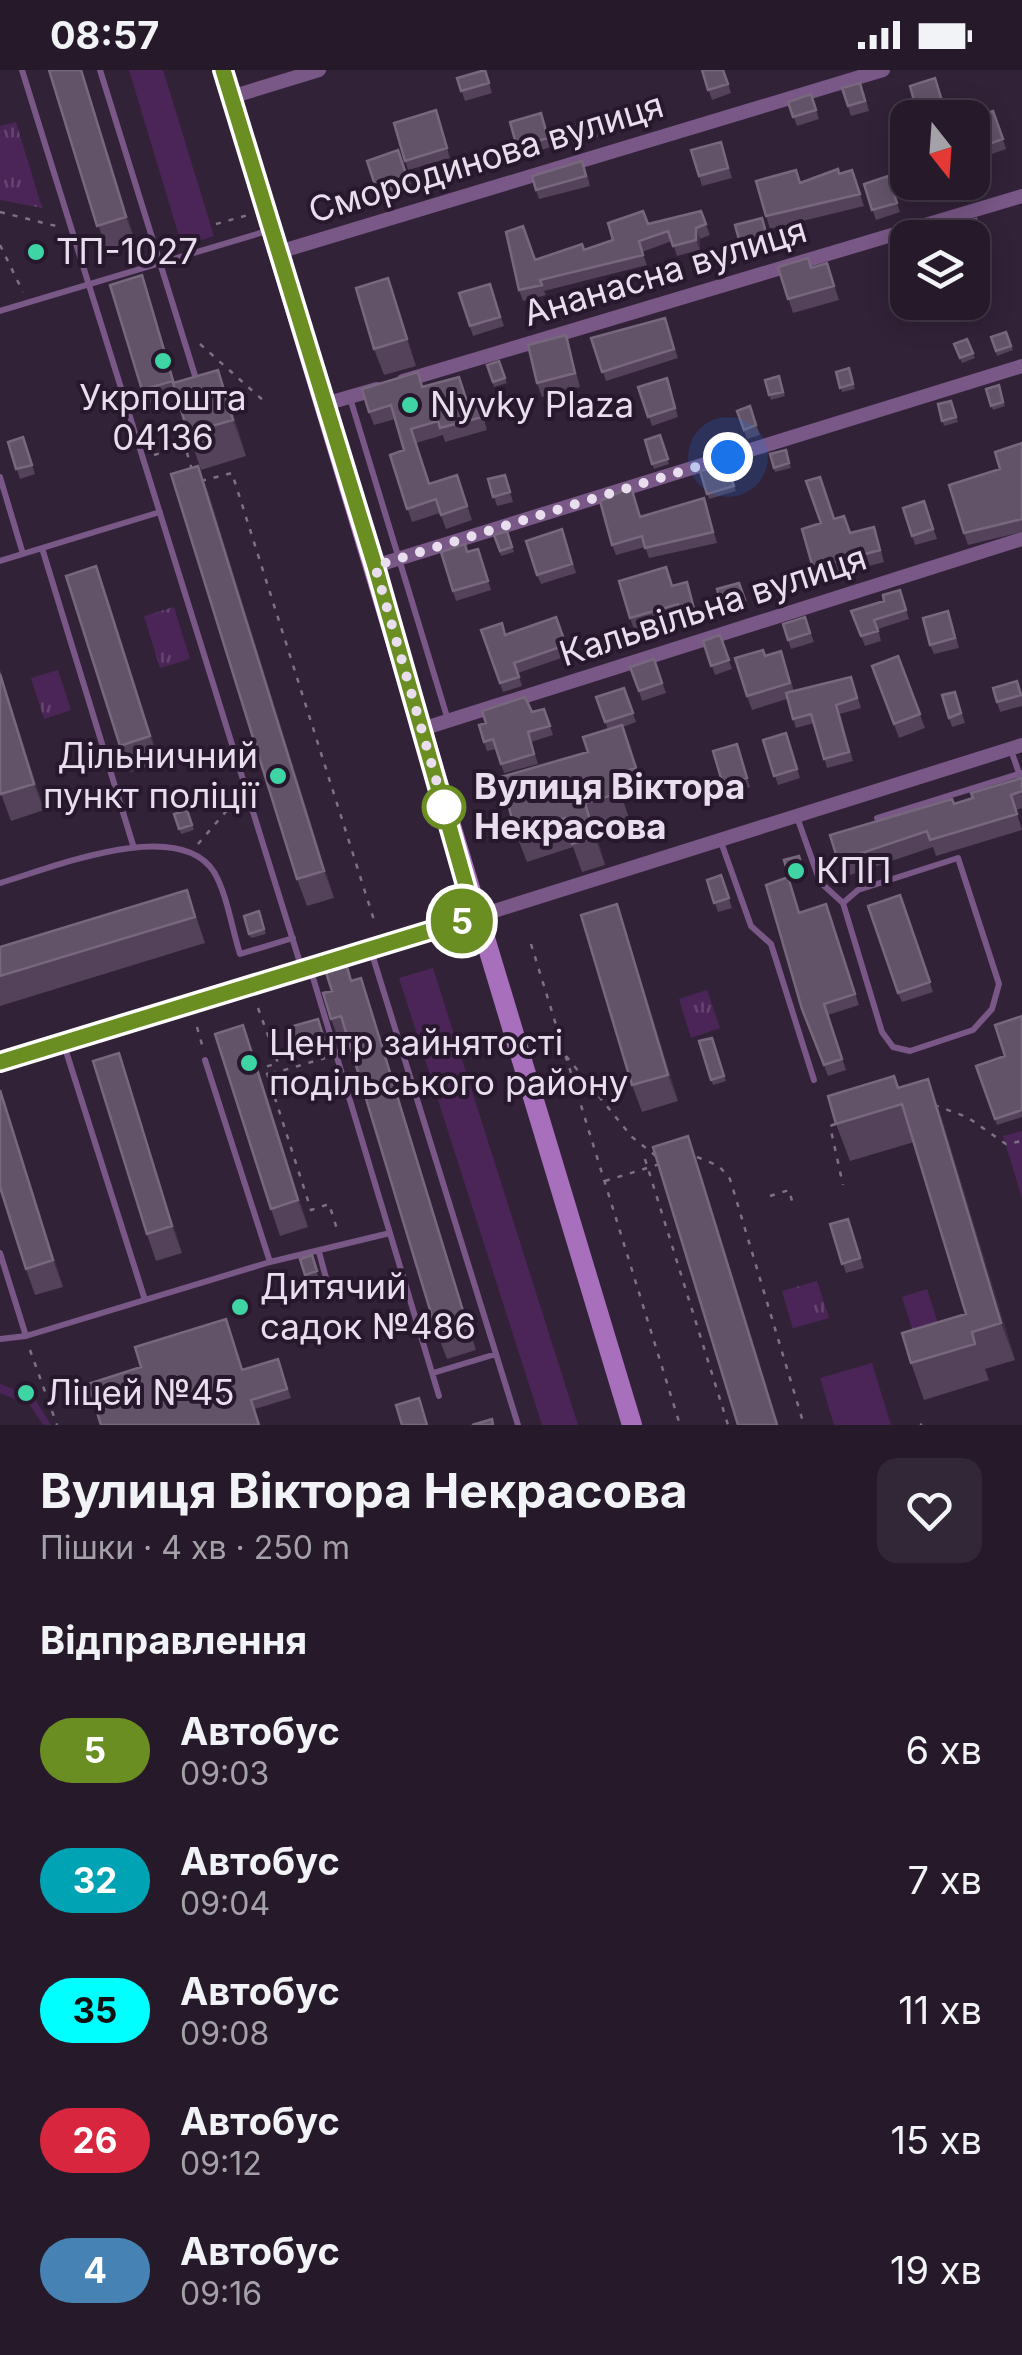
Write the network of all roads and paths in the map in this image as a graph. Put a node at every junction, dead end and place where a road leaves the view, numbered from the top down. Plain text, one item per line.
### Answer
1 (22, 70) edge
2 (100, 70) edge
3 (222, 70) edge
4 (319, 70) edge
5 (883, 70) edge
6 (231, 97) junction
7 (1022, 196) edge
8 (0, 212) edge
9 (269, 220) junction
10 (216, 224) dead end
11 (71, 230) junction
12 (0, 245) edge
13 (278, 252) junction
14 (160, 264) junction
15 (89, 285) junction
16 (28, 303) junction
17 (0, 311) edge
18 (180, 326) junction
19 (1022, 366) edge
20 (350, 397) junction
21 (202, 398) edge
22 (265, 402) dead end
23 (326, 404) junction
24 (144, 459) junction
25 (0, 478) edge
26 (160, 512) junction
27 (1022, 539) edge
28 (42, 548) junction
29 (23, 554) junction
30 (398, 559) junction
31 (0, 561) edge
32 (375, 566) junction
33 (449, 722) junction
34 (422, 729) junction
35 (1016, 747) edge
36 (1021, 776) edge
37 (246, 789) junction
38 (797, 817) junction
39 (877, 818) edge
40 (721, 842) junction
41 (133, 845) junction
42 (189, 854) junction
43 (0, 884) edge
44 (842, 903) junction
45 (475, 917) junction
46 (374, 920) dead end
47 (292, 938) junction
48 (531, 944) dead end
49 (370, 948) junction
50 (306, 967) junction
51 (258, 1008) dead end
52 (197, 1027) dead end
53 (63, 1042) junction
54 (336, 1054) junction
55 (565, 1056) junction
56 (206, 1060) joint
57 (0, 1062) edge
58 (268, 1075) junction
59 (814, 1080) dead end
60 (927, 1104) edge
61 (840, 1122) edge
62 (1022, 1141) edge
63 (656, 1156) edge
64 (695, 1156) edge
65 (645, 1158) dead end
66 (664, 1164) edge
67 (648, 1168) junction
68 (604, 1182) junction
69 (843, 1186) dead end
70 (770, 1196) dead end
71 (792, 1201) dead end
72 (390, 1233) junction
73 (342, 1248) junction
74 (0, 1252) edge
75 (318, 1252) junction
76 (270, 1262) junction
77 (326, 1278) dead end
78 (144, 1300) junction
79 (26, 1336) junction
80 (0, 1339) edge
81 (496, 1354) junction
82 (433, 1373) junction
83 (440, 1396) dead end
84 (516, 1424) edge
85 (57, 1425) edge
86 (632, 1425) edge
87 (680, 1425) edge
88 (728, 1425) edge
89 (804, 1425) edge

1 - 11 lane
2 - 14 lane
3 - 6 main road
4 - 6 street
5 - 13 street, Смородинова вулиця
6 - 9 main road
7 - 20 street, Ананасна вулиця
8 - 11 path
9 - 10 path
9 - 13 main road
9 - 14 lane
11 - 15 lane
12 - 16 path
13 - 23 main road
14 - 15 lane
14 - 18 lane
15 - 16 lane
15 - 24 lane
16 - 17 lane
18 - 21 lane
18 - 22 path
19 - 30 street
20 - 23 street, Ананасна вулиця
20 - 30 lane
23 - 32 main road
24 - 26 lane
24 - 46 path
25 - 29 lane
26 - 28 lane
26 - 37 lane
27 - 33 street, Кальвільна вулиця
28 - 29 lane
28 - 41 lane
29 - 31 lane
30 - 32 street
30 - 33 lane
32 - 34 main road
33 - 34 street, Кальвільна вулиця
34 - 45 main road
35 - 36 lane
35 - 38 street
36 - 39 lane
37 - 42 path
37 - 47 lane
38 - 40 street
38 - 44 lane
40 - 45 street
40 - 59 lane
41 - 42 lane
41 - 43 lane
42 - 47 lane
44 - 44 lane
45 - 49 main road
45 - 86 main road
47 - 50 lane
48 - 55 path
49 - 50 main road
49 - 81 lane
50 - 53 main road
50 - 54 lane
51 - 58 path
52 - 56 path
53 - 57 main road
53 - 78 lane
54 - 58 path
54 - 72 lane
55 - 63 path
55 - 68 path
56 - 76 lane
58 - 73 path
60 - 62 path
61 - 69 path
64 - 89 path
65 - 67 path
66 - 67 path
67 - 68 path
67 - 88 path
68 - 87 path
70 - 71 path
72 - 73 lane
72 - 82 lane
73 - 75 lane
74 - 79 lane
75 - 76 lane
75 - 77 lane
76 - 78 lane
78 - 79 lane
79 - 80 lane
79 - 85 path
81 - 82 lane
81 - 84 lane
82 - 83 lane

